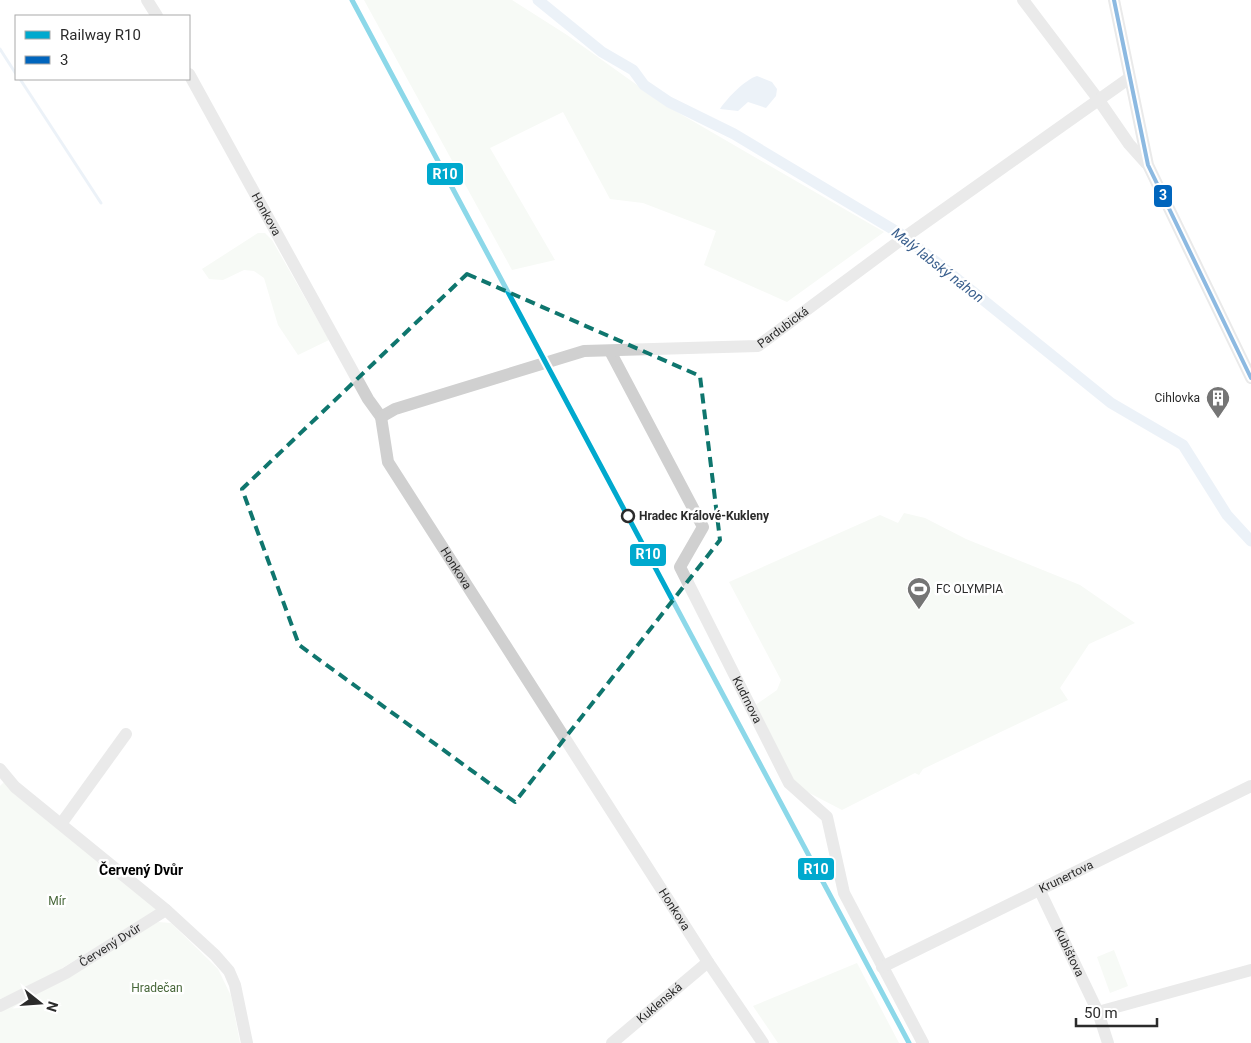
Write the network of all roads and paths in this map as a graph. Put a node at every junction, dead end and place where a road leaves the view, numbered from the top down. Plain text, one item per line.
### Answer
1 (146, 0) edge
2 (1023, 0) edge
3 (1114, 0) edge
4 (156, 15) edge
5 (190, 76) edge
6 (1128, 79) junction
7 (1098, 99) junction
8 (1148, 165) junction
9 (610, 351) junction
10 (1251, 378) edge
11 (381, 417) junction
12 (126, 734) dead end
13 (0, 769) edge
14 (1251, 786) edge
15 (61, 824) junction
16 (1039, 889) junction
17 (166, 910) junction
18 (708, 962) junction
19 (882, 967) junction
20 (1251, 970) edge
21 (0, 1006) edge
22 (1098, 1012) junction
23 (247, 1043) edge
24 (612, 1043) edge
25 (764, 1043) edge
26 (923, 1043) edge
27 (1108, 1043) edge

1 - 4 street
2 - 7 street
3 - 6 street
5 - 11 street, Honkova
6 - 7 street, Pardubická
6 - 8 street
7 - 8 street
7 - 9 street, Pardubická
8 - 10 street
9 - 11 street, Pardubická
9 - 19 street, Kudrnova
11 - 18 street, Honkova
12 - 15 street
13 - 15 street
14 - 16 street, Krunertova
15 - 17 street
16 - 19 street, Krunertova
16 - 22 street, Kubištova
17 - 21 street, Červený Dvůr
17 - 23 street
18 - 24 street, Kuklenská
18 - 25 street, Honkova
19 - 26 street, Kudrnova
20 - 22 street
22 - 27 street, Kubištova

